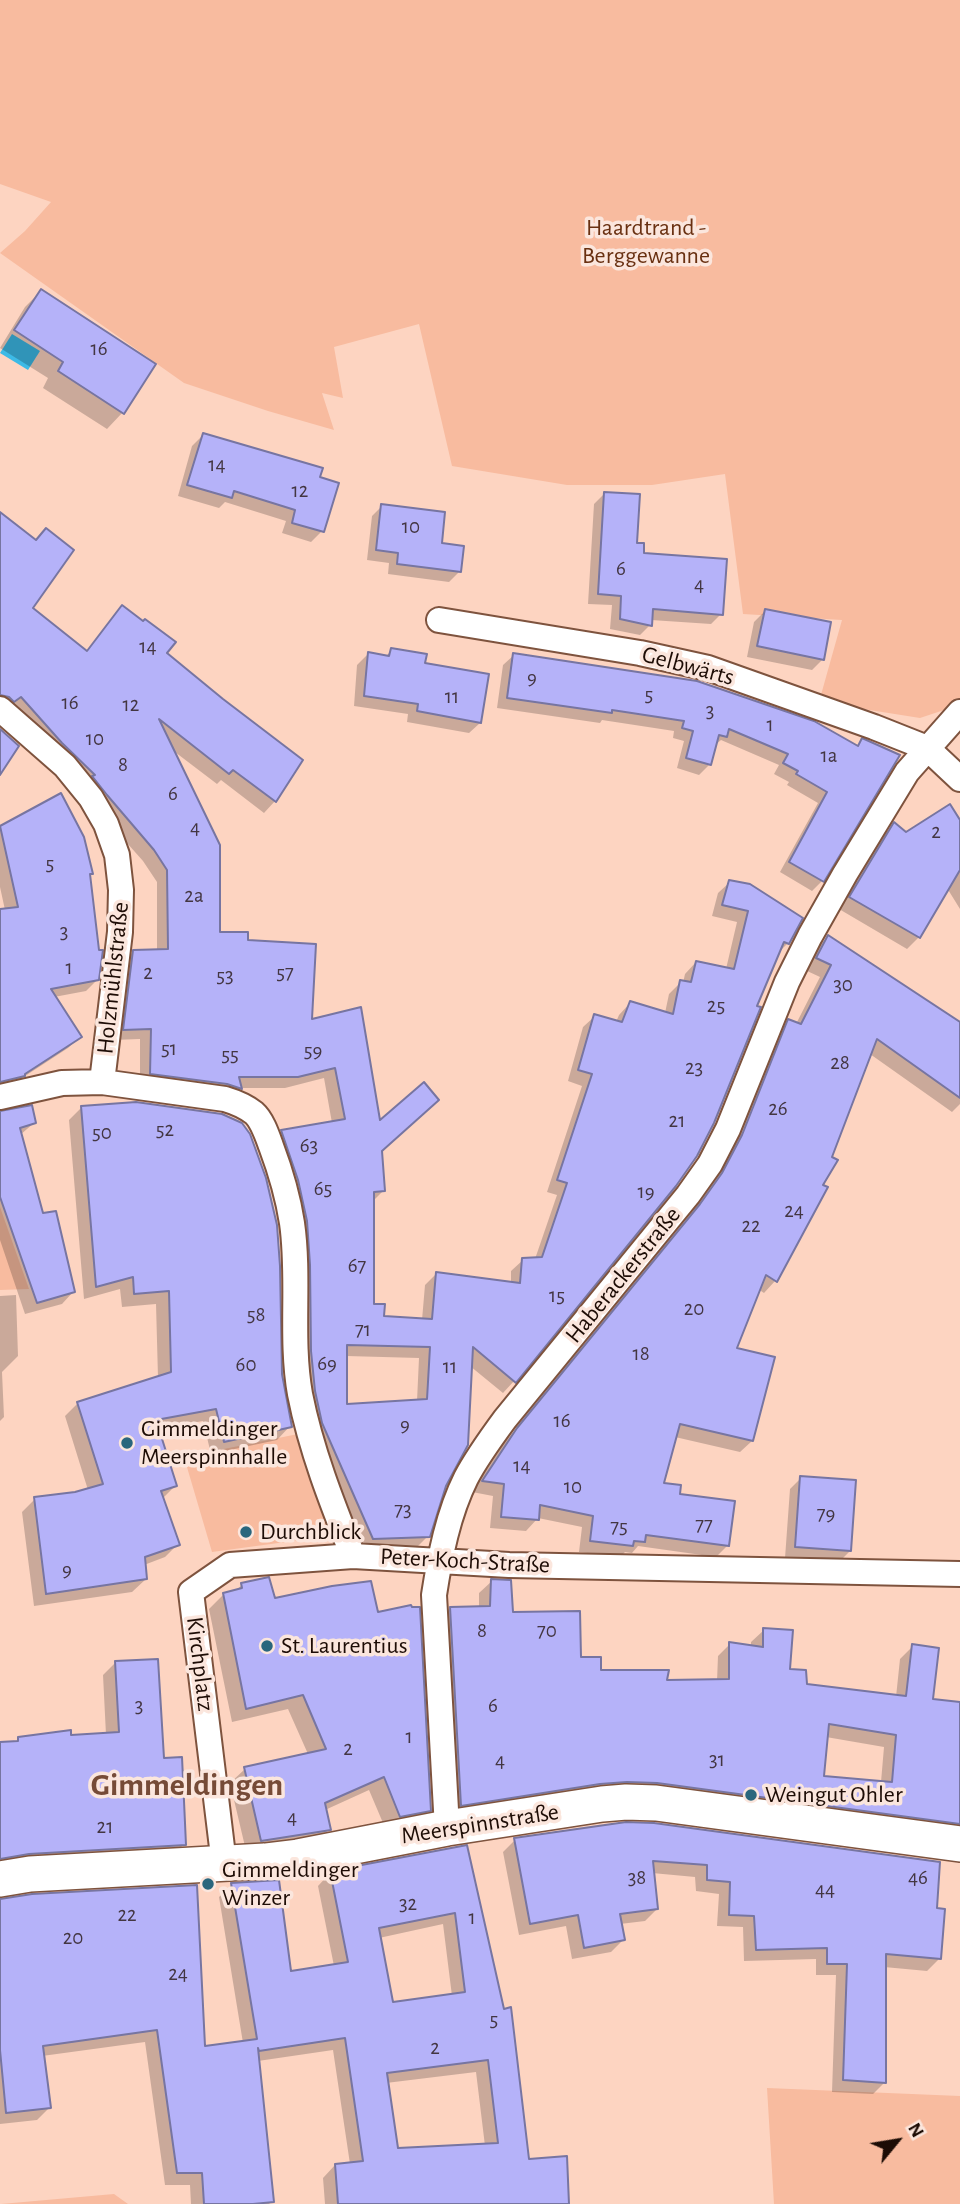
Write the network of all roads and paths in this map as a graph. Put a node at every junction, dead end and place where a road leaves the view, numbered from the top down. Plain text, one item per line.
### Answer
1 (439, 620) dead end
2 (0, 709) edge
3 (960, 712) edge
4 (927, 748) junction
5 (960, 779) edge
6 (102, 1082) junction
7 (0, 1097) edge
8 (354, 1556) junction
9 (439, 1562) junction
10 (960, 1574) edge
11 (447, 1828) junction
12 (960, 1843) edge
13 (224, 1864) junction
14 (0, 1879) edge

1 - 4 street, Gelbwärts
2 - 6 street, Holzmühlstraße
3 - 4 street, Haberackerstraße
4 - 5 street
4 - 9 street, Haberackerstraße
6 - 7 street, Peter-Koch-Straße
6 - 8 street, Peter-Koch-Straße
8 - 9 street, Peter-Koch-Straße
8 - 13 street, Kirchplatz
9 - 10 street, Peter-Koch-Straße
9 - 11 street, Haberackerstraße
11 - 12 street, Meerspinnstraße
11 - 13 street, Meerspinnstraße
13 - 14 street, Meerspinnstraße

